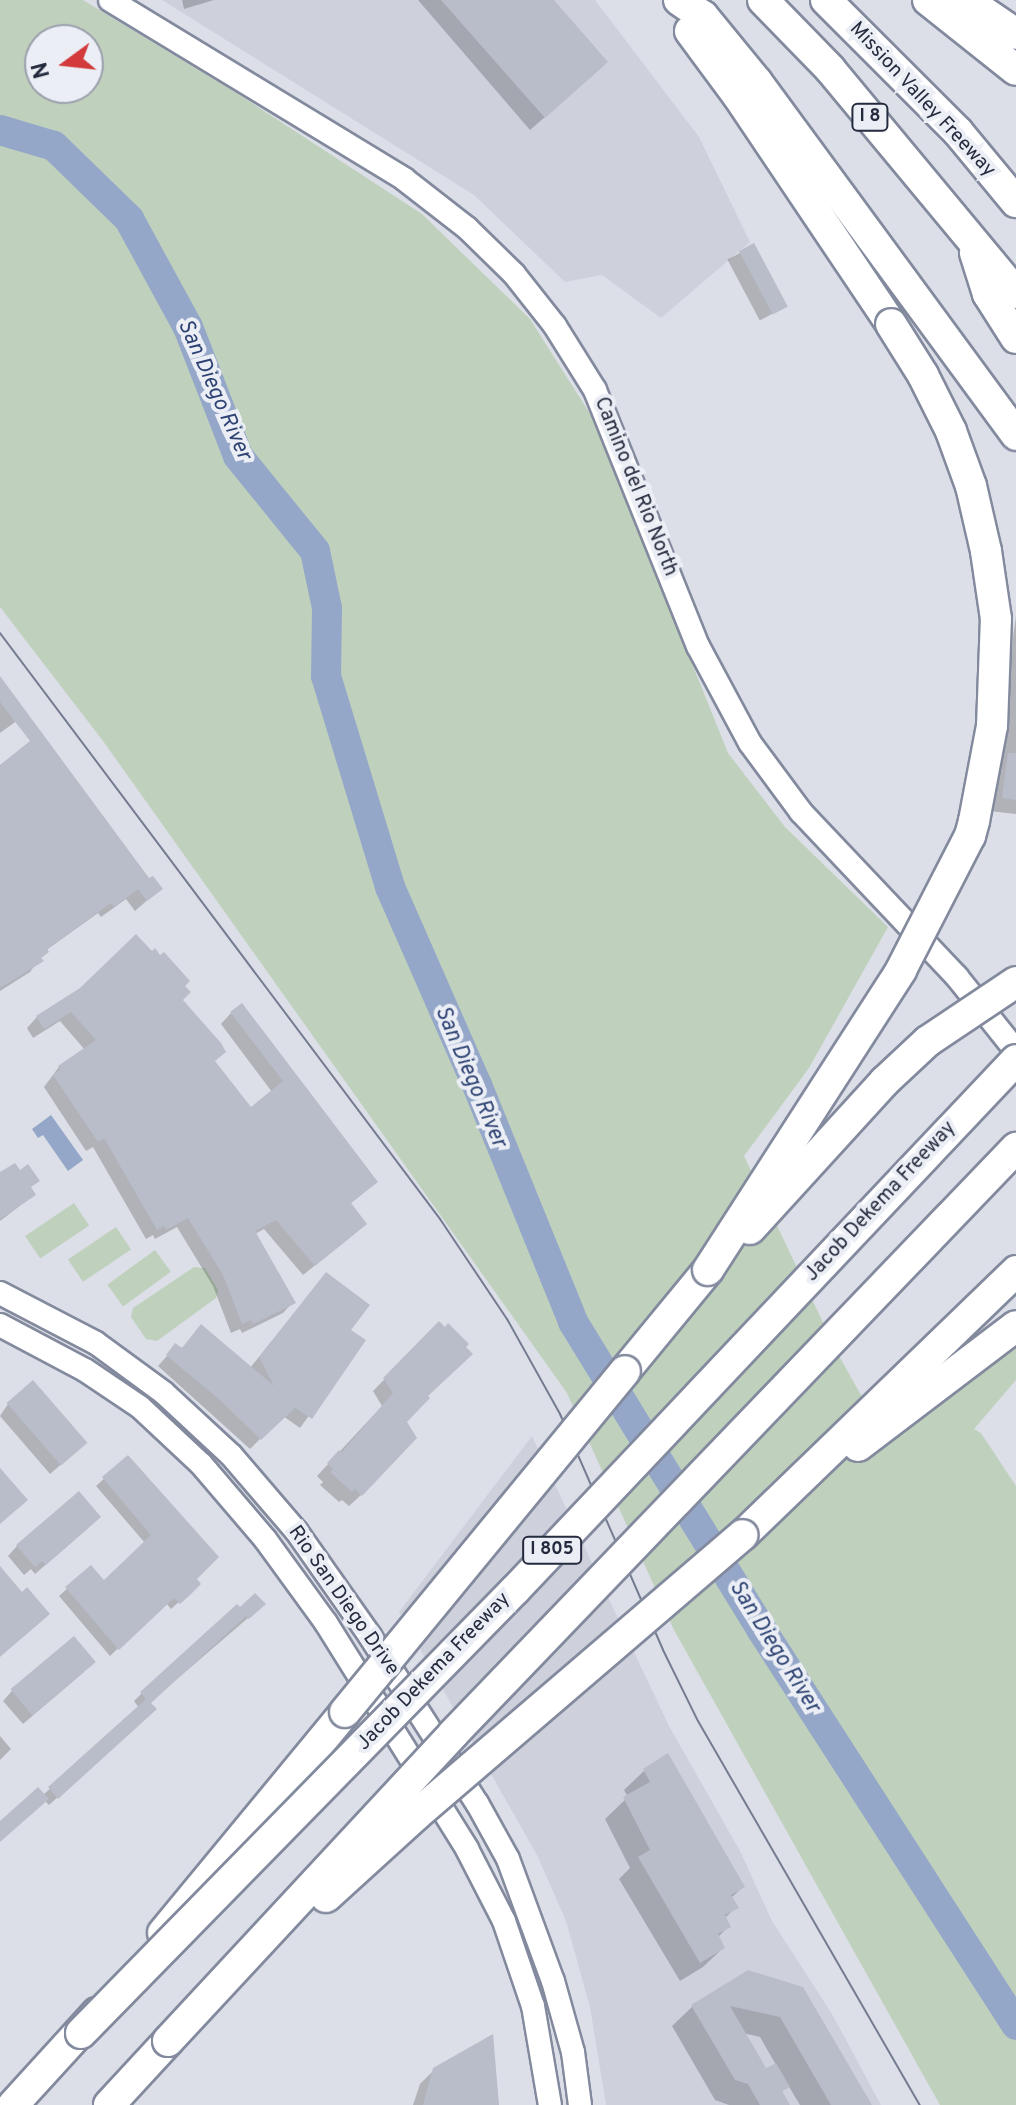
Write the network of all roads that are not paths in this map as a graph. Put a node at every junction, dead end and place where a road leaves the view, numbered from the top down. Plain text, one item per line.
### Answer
1 (110, 0) edge
2 (678, 0) edge
3 (763, 0) edge
4 (826, 0) edge
5 (928, 0) edge
6 (966, 0) edge
7 (1016, 34) edge
8 (1016, 70) edge
9 (1016, 202) edge
10 (970, 240) junction
11 (1016, 293) edge
12 (1016, 338) edge
13 (1016, 435) edge
14 (1016, 982) edge
15 (1016, 1051) edge
16 (1016, 1060) edge
17 (1016, 1148) edge
18 (708, 1270) junction
19 (1016, 1271) edge
20 (0, 1293) edge
21 (0, 1325) edge
22 (1016, 1326) edge
23 (743, 1535) junction
24 (81, 2033) junction
25 (168, 2041) junction
26 (13, 2105) edge
27 (109, 2105) edge
28 (550, 2105) edge
29 (580, 2105) edge

1 - 15 main road, Camino del Rio North
2 - 13 highway
2 - 18 highway, bridge
3 - 10 highway, I 8
4 - 9 highway, Mission Valley Freeway / I 8
5 - 8 highway
6 - 7 highway
10 - 11 highway, I 8
10 - 12 highway
14 - 18 highway, bridge
16 - 24 highway, Jacob Dekema Freeway / I 805, bridge
17 - 25 highway, I 805, bridge
18 - 24 highway, bridge
19 - 23 highway
20 - 29 main road, Rio San Diego Drive
21 - 28 main road, Rio San Diego Drive
22 - 23 highway
23 - 25 highway, bridge
24 - 26 highway, Jacob Dekema Freeway / I 805
25 - 27 highway, I 805

